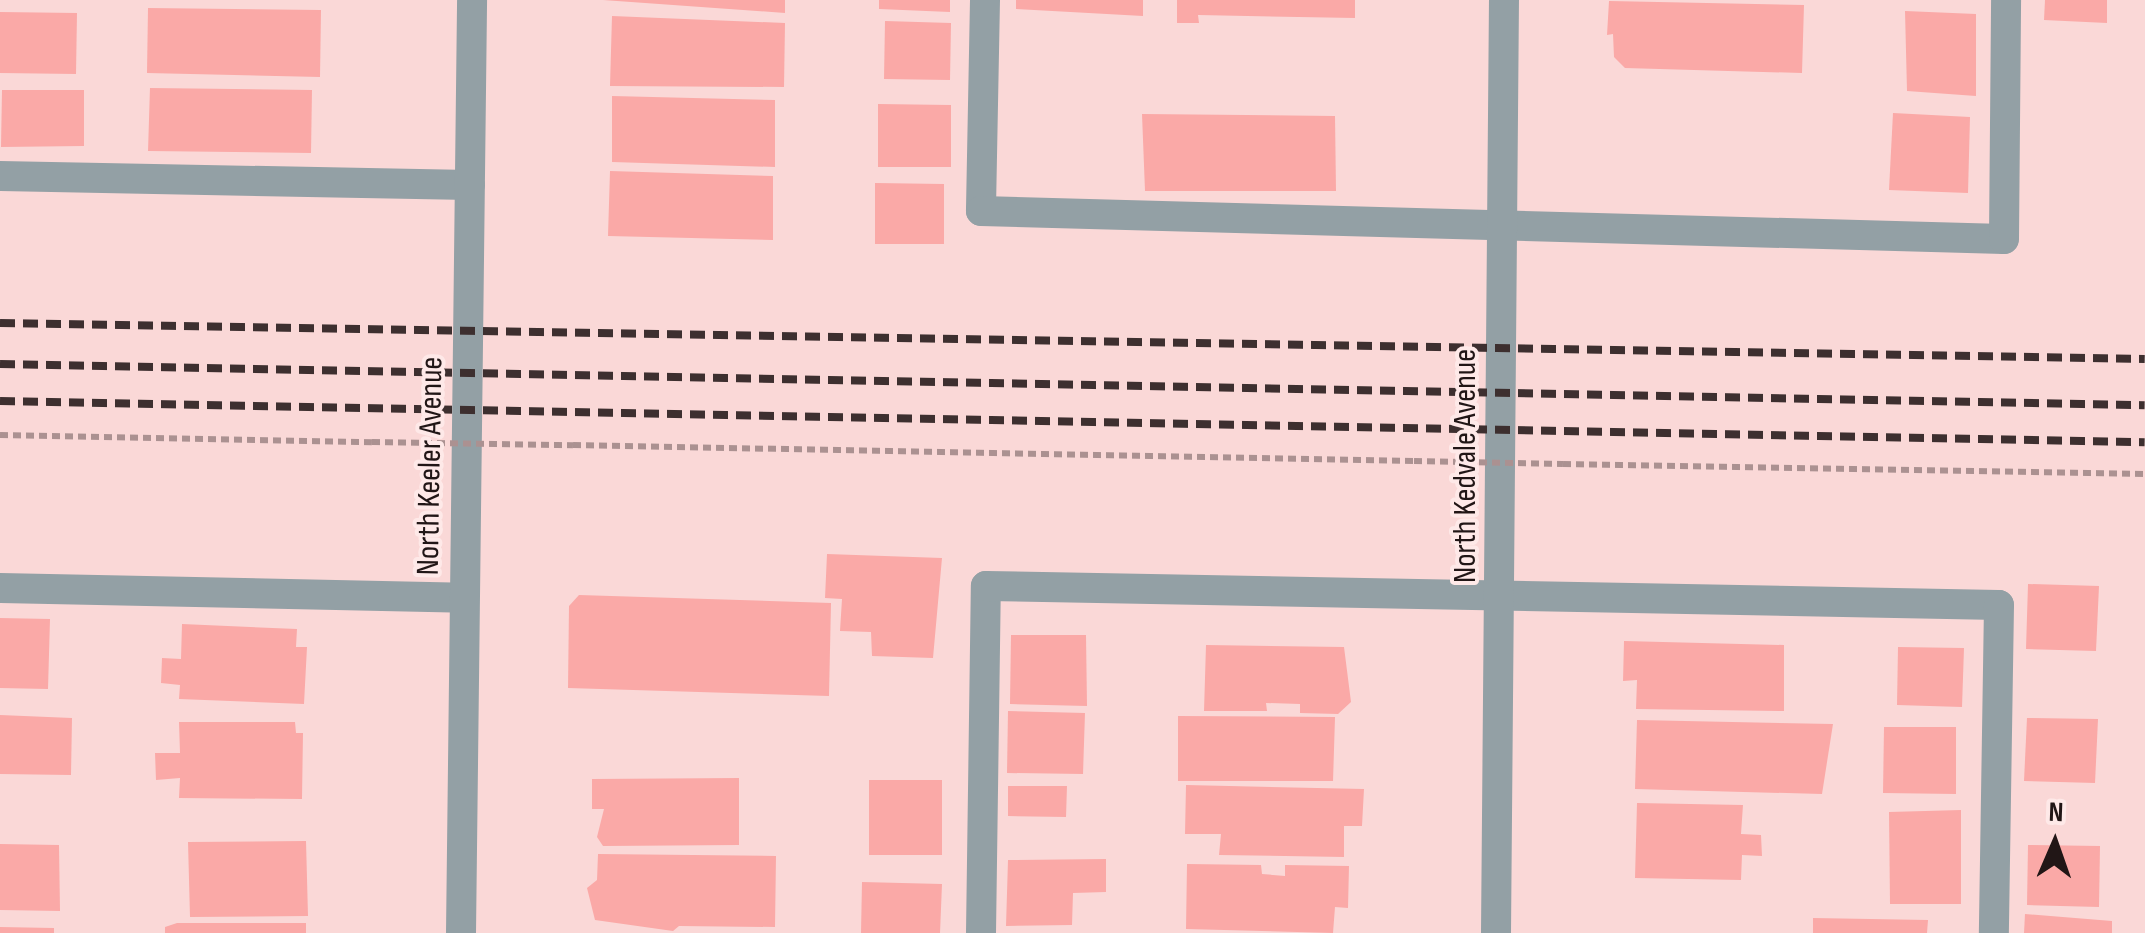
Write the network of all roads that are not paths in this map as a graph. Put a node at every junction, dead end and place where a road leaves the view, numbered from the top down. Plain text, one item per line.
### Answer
1 (472, 0) edge
2 (985, 0) edge
3 (1504, 0) edge
4 (2006, 0) edge
5 (0, 176) edge
6 (470, 185) junction
7 (1502, 225) junction
8 (0, 588) edge
9 (1501, 596) junction
10 (464, 598) junction
11 (460, 933) edge
12 (981, 933) edge
13 (1496, 933) edge
14 (1994, 933) edge

1 - 6 street, North Keeler Avenue
2 - 7 street
3 - 7 street, North Kedvale Avenue
4 - 7 street
5 - 6 street
6 - 10 street, North Keeler Avenue
7 - 9 street, North Kedvale Avenue
8 - 10 street
9 - 12 street
9 - 13 street, North Kedvale Avenue
9 - 14 street
10 - 11 street, North Keeler Avenue

